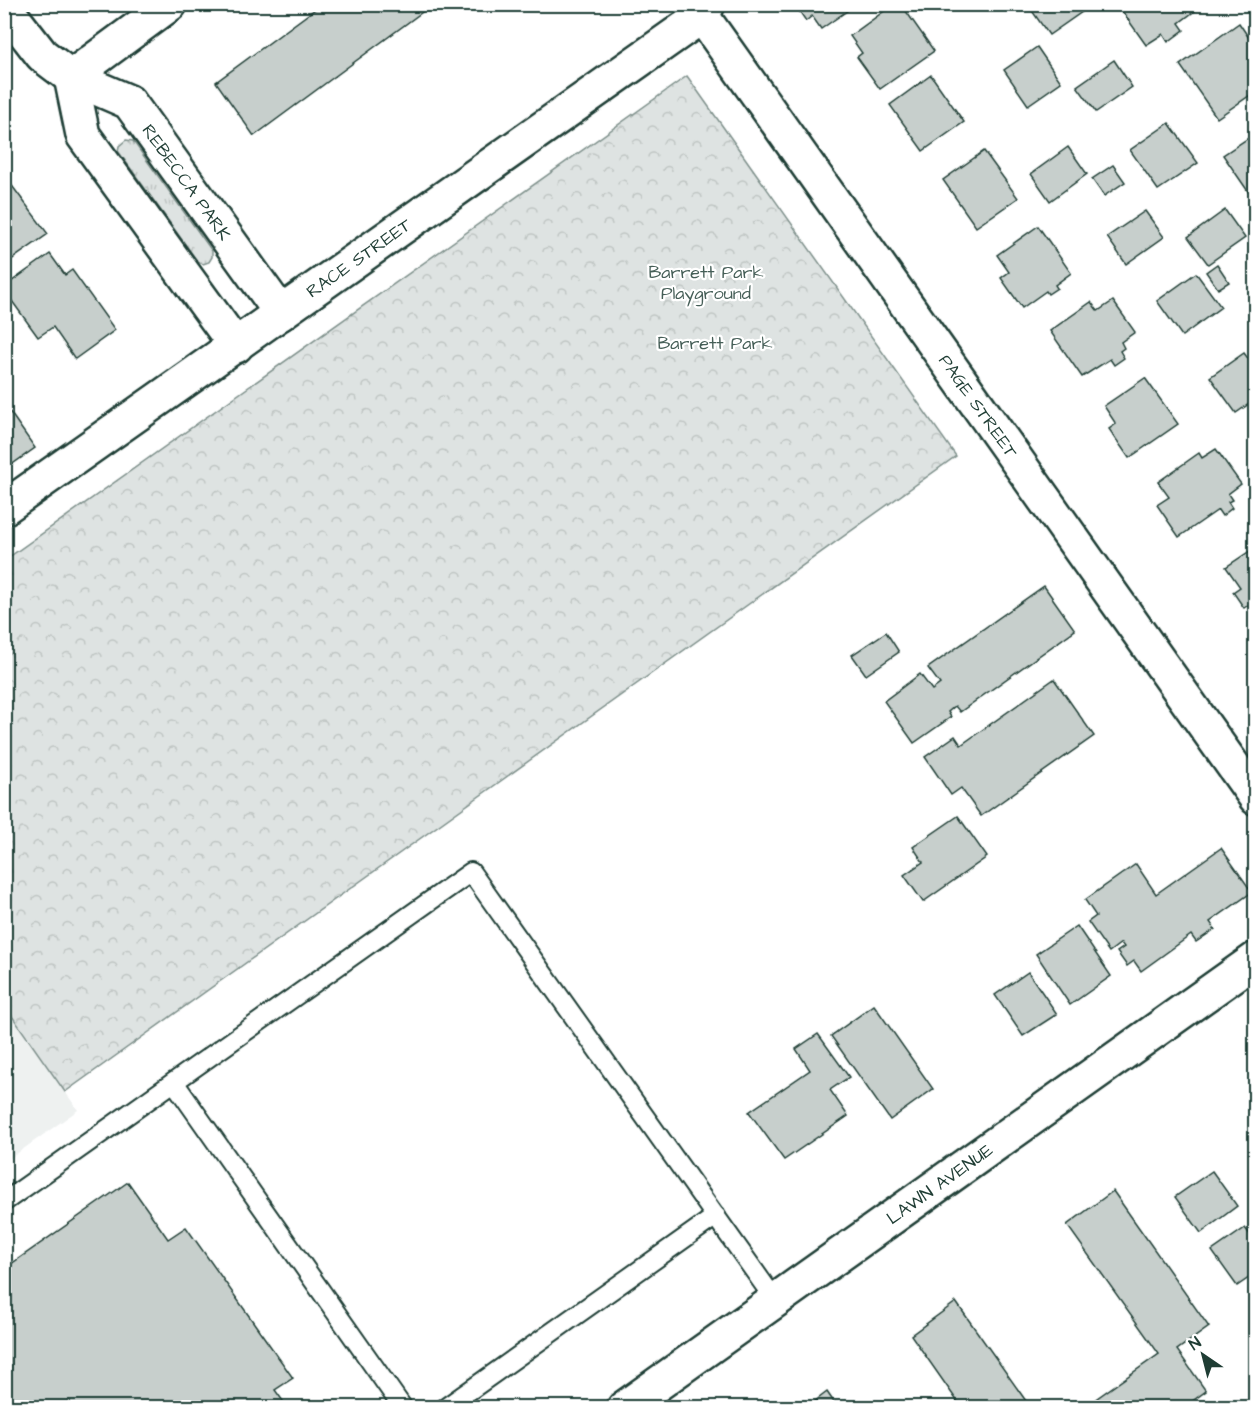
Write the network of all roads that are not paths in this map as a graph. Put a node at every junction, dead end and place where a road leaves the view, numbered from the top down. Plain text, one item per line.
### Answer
1 (170, 4) edge
2 (4, 6) edge
3 (705, 10) edge
4 (71, 77) junction
5 (281, 314) junction
6 (236, 346) junction
7 (4, 508) edge
8 (1256, 798) edge
9 (1256, 959) edge
10 (174, 1082) junction
11 (4, 1202) edge
12 (716, 1216) junction
13 (775, 1300) junction
14 (403, 1407) edge
15 (445, 1407) edge
16 (624, 1407) edge

1 - 4 street
2 - 4 street, REBECCA PARK
3 - 5 street, RACE STREET
3 - 8 street, PAGE STREET
4 - 5 street, REBECCA PARK
4 - 6 street
5 - 6 street, RACE STREET
6 - 7 street, RACE STREET
9 - 13 street, LAWN AVENUE
10 - 11 lane
10 - 12 lane
10 - 14 lane
12 - 13 lane
12 - 15 lane
13 - 16 street, LAWN AVENUE

